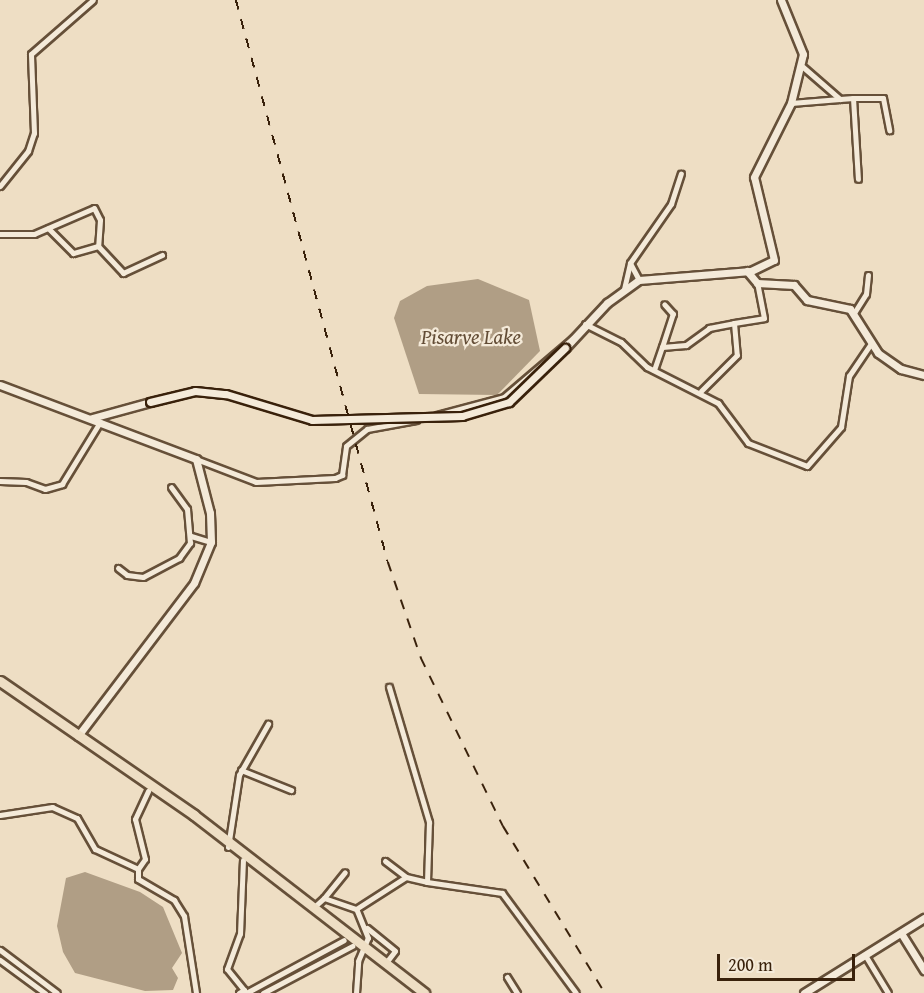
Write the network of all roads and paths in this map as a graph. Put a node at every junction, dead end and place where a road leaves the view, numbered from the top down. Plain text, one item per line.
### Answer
1 (93, 0) edge
2 (781, 0) edge
3 (803, 67) junction
4 (853, 98) junction
5 (840, 99) junction
6 (791, 103) junction
7 (890, 130) dead end
8 (681, 174) dead end
9 (858, 179) dead end
10 (0, 186) edge
11 (48, 228) junction
12 (0, 234) edge
13 (98, 246) junction
14 (162, 255) dead end
15 (630, 262) junction
16 (747, 271) junction
17 (868, 274) dead end
18 (639, 280) junction
19 (757, 283) junction
20 (624, 289) junction
21 (664, 304) dead end
22 (854, 313) junction
23 (585, 324) junction
24 (734, 324) junction
25 (573, 338) junction
26 (870, 345) junction
27 (662, 347) junction
28 (654, 370) junction
29 (924, 375) edge
30 (0, 385) edge
31 (700, 392) junction
32 (91, 418) junction
33 (100, 422) junction
34 (196, 459) junction
35 (0, 481) edge
36 (171, 487) dead end
37 (190, 536) junction
38 (211, 542) junction
39 (118, 568) dead end
40 (0, 681) edge
41 (0, 687) edge
42 (389, 687) dead end
43 (268, 724) dead end
44 (78, 736) junction
45 (241, 770) junction
46 (291, 790) dead end
47 (148, 791) junction
48 (0, 815) edge
49 (230, 845) junction
50 (243, 860) junction
51 (385, 861) dead end
52 (138, 869) junction
53 (345, 872) dead end
54 (267, 875) junction
55 (406, 878) junction
56 (427, 882) junction
57 (324, 898) junction
58 (313, 908) junction
59 (356, 909) junction
60 (924, 918) edge
61 (367, 928) junction
62 (901, 933) junction
63 (348, 943) junction
64 (0, 950) edge
65 (364, 952) junction
66 (865, 955) junction
67 (0, 960) edge
68 (385, 964) junction
69 (924, 970) edge
70 (507, 977) dead end
71 (244, 992) edge
72 (45, 993) edge
73 (57, 993) edge
74 (196, 993) edge
75 (263, 993) edge
76 (356, 993) edge
77 (415, 993) edge
78 (424, 993) edge
79 (517, 993) edge
80 (576, 993) edge
81 (804, 993) edge
82 (888, 993) edge

1 - 10 street
2 - 3 street
3 - 5 street
3 - 6 street
4 - 5 street
4 - 7 street
4 - 9 street
5 - 6 street
6 - 16 street
8 - 15 street
11 - 12 street
11 - 13 street
11 - 13 street
13 - 14 street
15 - 18 street
15 - 20 street
16 - 18 street
16 - 19 street
17 - 22 street
18 - 20 street
19 - 22 street
19 - 24 street
20 - 23 street
21 - 27 street
22 - 26 street
23 - 25 street
23 - 28 street
24 - 27 street
24 - 31 street
25 - 32 street, bridge
25 - 34 street
26 - 29 street
26 - 31 street
27 - 28 street
28 - 31 street
30 - 32 street
32 - 33 street
33 - 34 street
33 - 35 street
34 - 38 street
36 - 37 street
37 - 38 street
37 - 39 street
38 - 44 street
40 - 44 highway
41 - 47 highway
42 - 56 street
43 - 45 street
44 - 49 highway
45 - 46 street
45 - 49 street
47 - 49 highway
47 - 52 street
48 - 52 street
49 - 50 highway
49 - 54 highway
50 - 54 highway
50 - 71 street
51 - 55 street
52 - 74 street
53 - 57 street
54 - 58 highway
54 - 63 highway
55 - 56 street
55 - 59 street
56 - 80 street
57 - 58 street
57 - 59 street
58 - 65 highway
59 - 61 street
60 - 62 street
61 - 65 street
61 - 68 street
62 - 66 street
62 - 69 street
63 - 65 highway
63 - 71 street
63 - 75 street
64 - 73 street
65 - 68 highway
65 - 76 street
65 - 77 highway
66 - 81 street
66 - 82 street
67 - 72 street
68 - 78 highway
70 - 79 street

